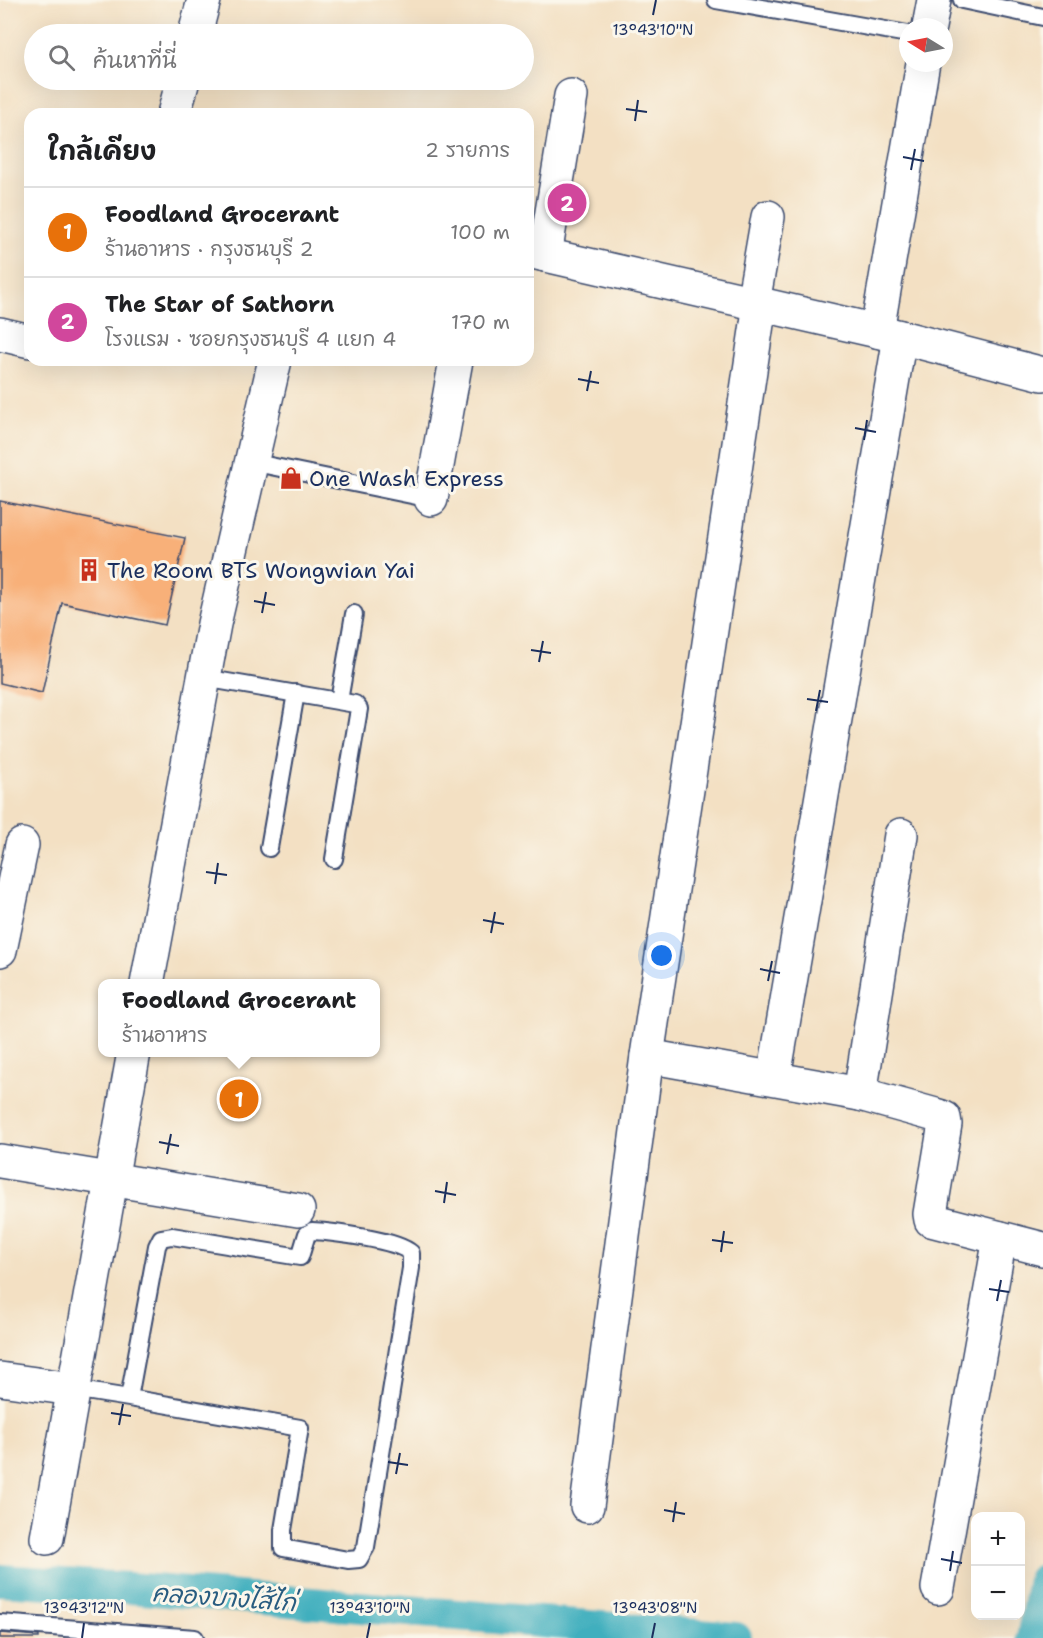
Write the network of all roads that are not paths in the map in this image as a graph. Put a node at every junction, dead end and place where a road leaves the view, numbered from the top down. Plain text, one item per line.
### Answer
1 (204, 0) edge
2 (716, 0) edge
3 (934, 0) edge
4 (962, 0) edge
5 (1043, 17) edge
6 (931, 18) edge
7 (198, 24) edge
8 (899, 32) edge
9 (922, 72) edge
10 (180, 90) edge
11 (572, 96) dead end
12 (176, 108) edge
13 (768, 217) dead end
14 (537, 253) edge
15 (756, 304) junction
16 (0, 334) edge
17 (889, 334) junction
18 (24, 339) edge
19 (274, 366) edge
20 (455, 366) edge
21 (1043, 374) edge
22 (251, 462) junction
23 (431, 499) joint
24 (354, 614) dead end
25 (204, 678) junction
26 (296, 693) junction
27 (339, 701) junction
28 (901, 835) dead end
29 (22, 845) dead end
30 (269, 848) dead end
31 (334, 859) dead end
32 (0, 950) edge
33 (148, 979) edge
34 (647, 1056) junction
35 (133, 1057) edge
36 (774, 1077) junction
37 (860, 1095) junction
38 (0, 1161) edge
39 (110, 1178) junction
40 (298, 1210) dead end
41 (1000, 1238) junction
42 (1043, 1249) edge
43 (0, 1379) edge
44 (73, 1389) junction
45 (129, 1398) junction
46 (587, 1506) dead end
47 (46, 1538) dead end
48 (938, 1588) dead end
49 (0, 1623) edge
50 (195, 1638) edge

1 - 7 street
2 - 8 lane
3 - 6 street
4 - 5 lane
9 - 17 street
10 - 12 street
11 - 14 street
13 - 15 street
14 - 15 street
15 - 17 street
15 - 34 street
16 - 18 street
17 - 21 street
17 - 36 street
19 - 22 street
20 - 23 street
22 - 23 lane
22 - 25 street
24 - 27 lane
25 - 26 lane
25 - 33 street
26 - 27 lane
26 - 30 lane
27 - 31 lane
28 - 37 street
29 - 32 street
34 - 36 street
34 - 46 street
35 - 39 street
36 - 37 street
37 - 41 street
38 - 39 street
39 - 40 street
39 - 44 street
41 - 42 street
41 - 48 street
43 - 44 street
44 - 45 lane
44 - 47 street
45 - 45 lane
49 - 50 lane

